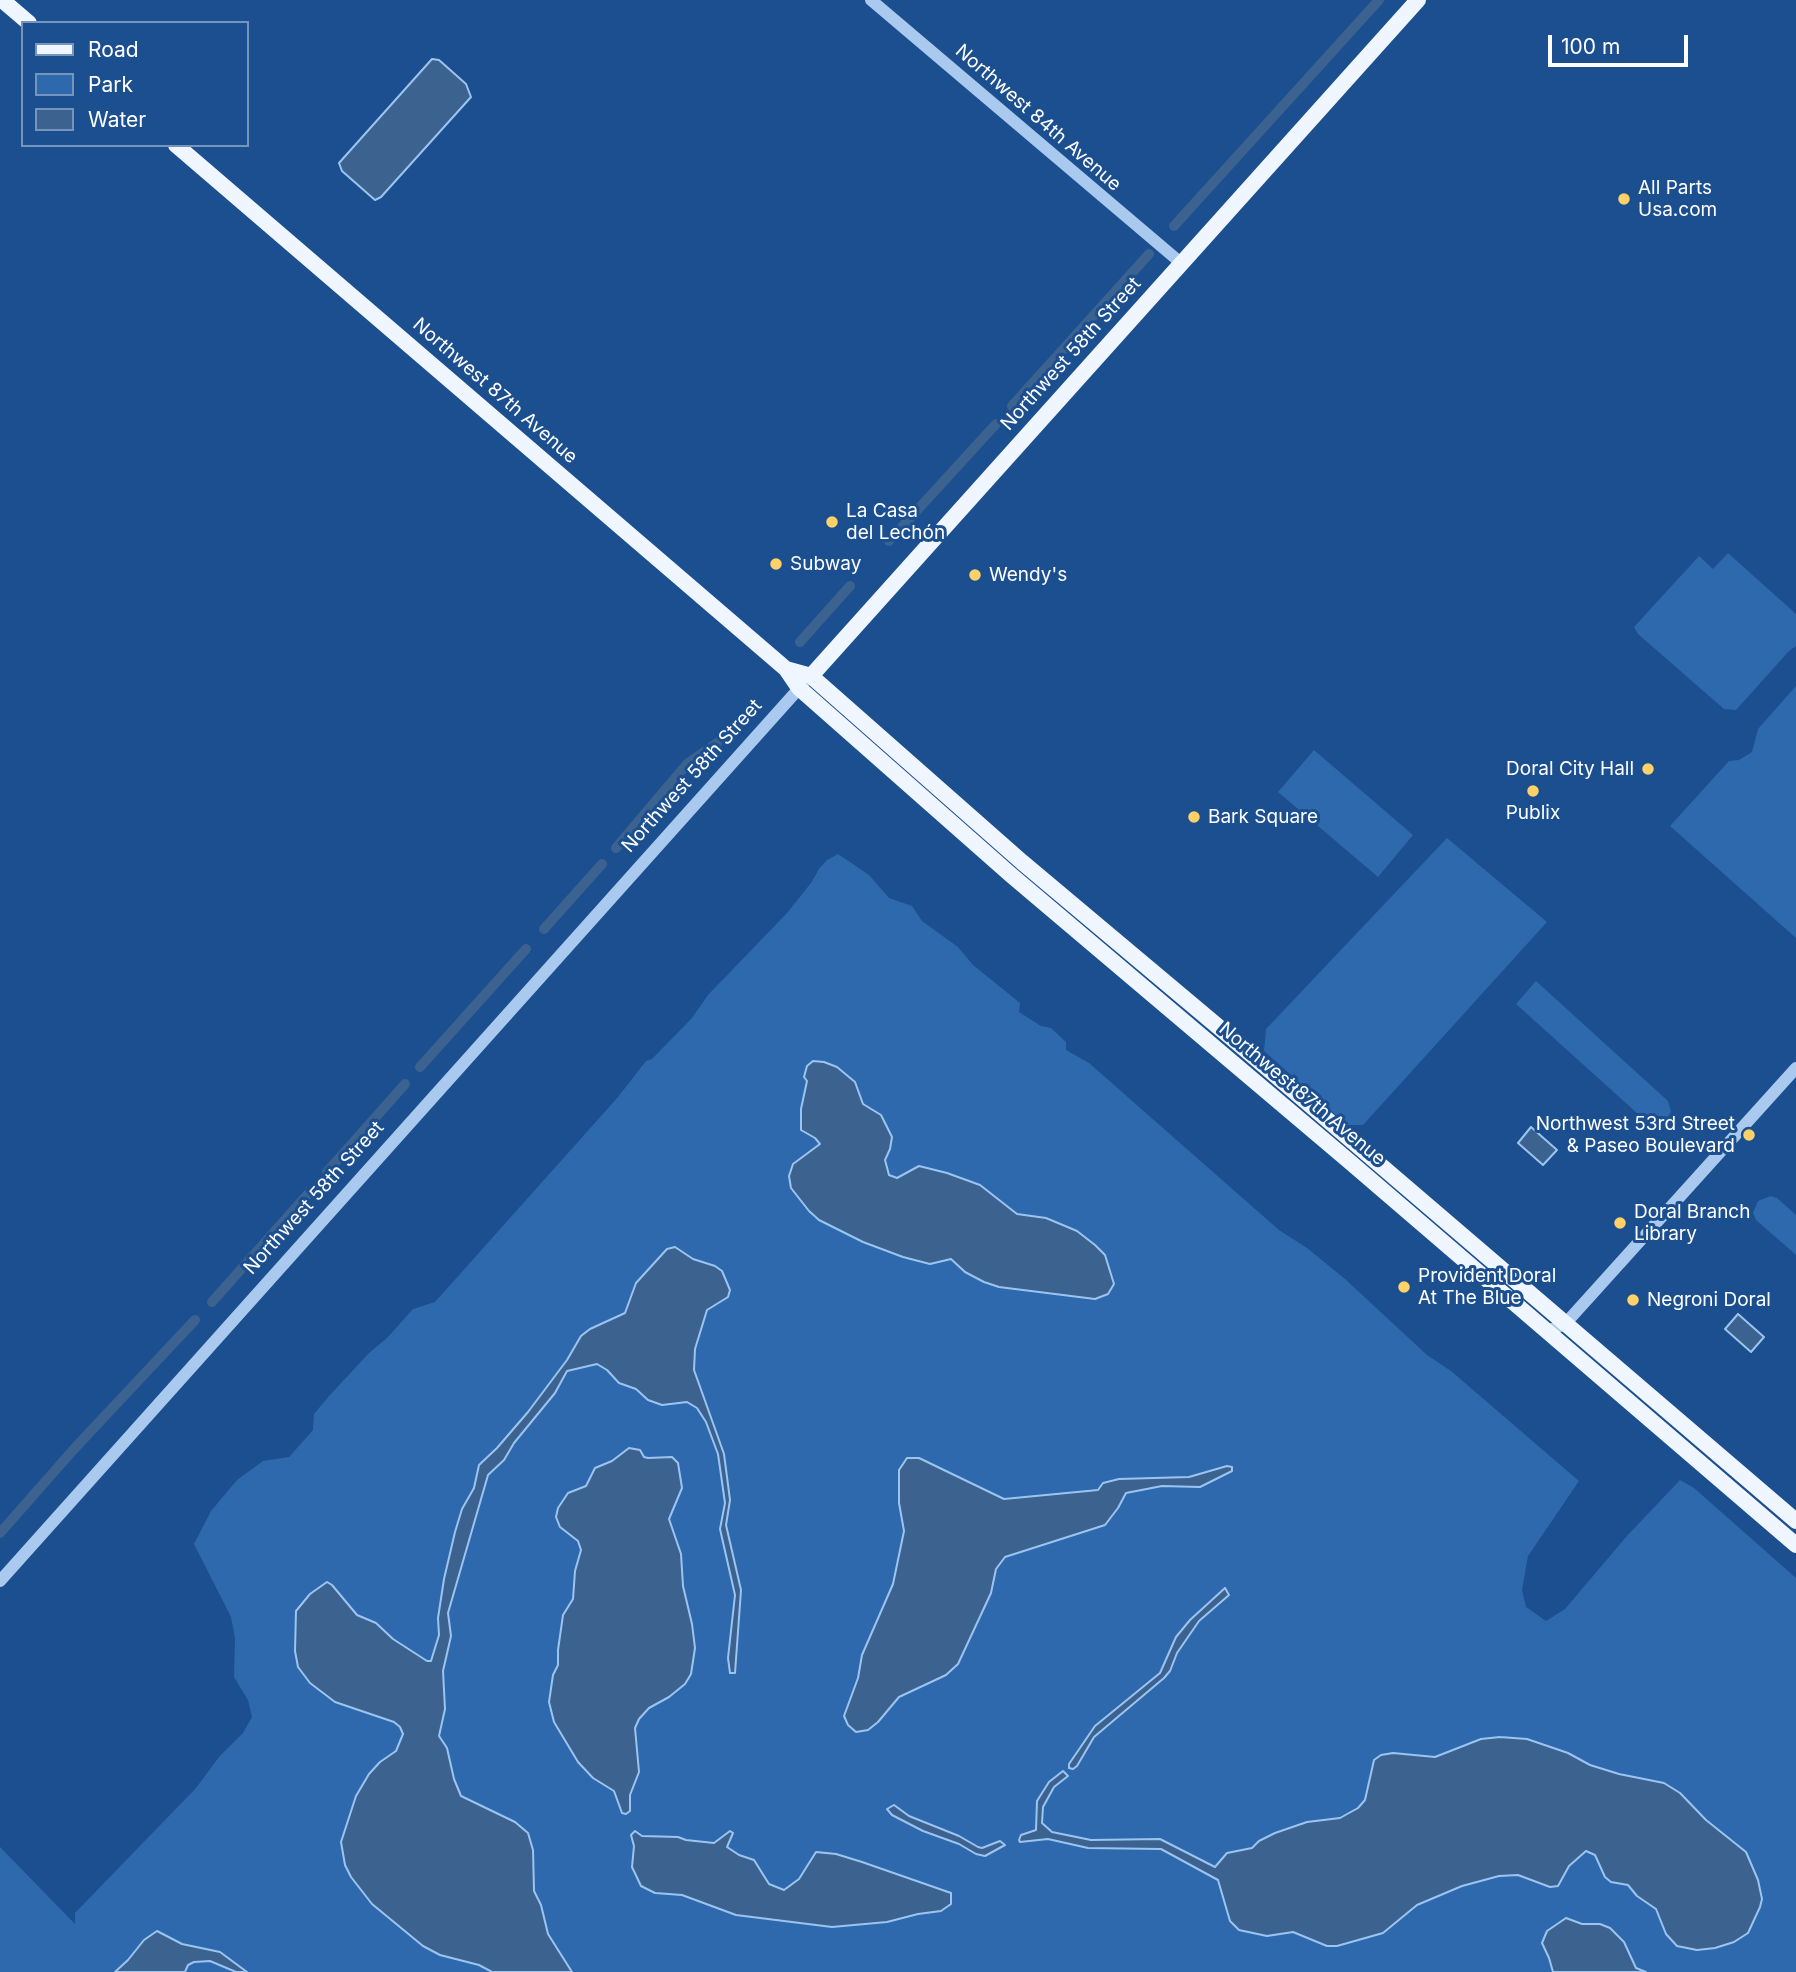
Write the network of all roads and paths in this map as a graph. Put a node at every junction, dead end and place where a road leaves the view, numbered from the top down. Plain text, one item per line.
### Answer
1 (2, 0) edge
2 (871, 0) edge
3 (1418, 0) edge
4 (28, 21) edge
5 (178, 147) edge
6 (1181, 263) junction
7 (786, 669) junction
8 (811, 676) junction
9 (799, 688) junction
10 (1796, 1068) edge
11 (1565, 1324) junction
12 (1547, 1331) junction
13 (1560, 1342) junction
14 (1796, 1521) edge
15 (1796, 1545) edge
16 (0, 1581) edge

1 - 4 main road
2 - 6 street, Northwest 84th Avenue
3 - 6 main road, Northwest 58th Street
5 - 7 main road, Northwest 87th Avenue
6 - 8 main road, Northwest 58th Street
7 - 8 main road, Northwest 87th Avenue
7 - 9 main road, Northwest 87th Avenue
8 - 9 street, Northwest 58th Street
8 - 11 main road, Northwest 87th Avenue
9 - 12 main road, Northwest 87th Avenue
9 - 16 street, Northwest 58th Street
10 - 11 street
11 - 12 street
11 - 13 street
11 - 14 main road, Northwest 87th Avenue
12 - 13 main road, Northwest 87th Avenue
13 - 15 main road, Northwest 87th Avenue

